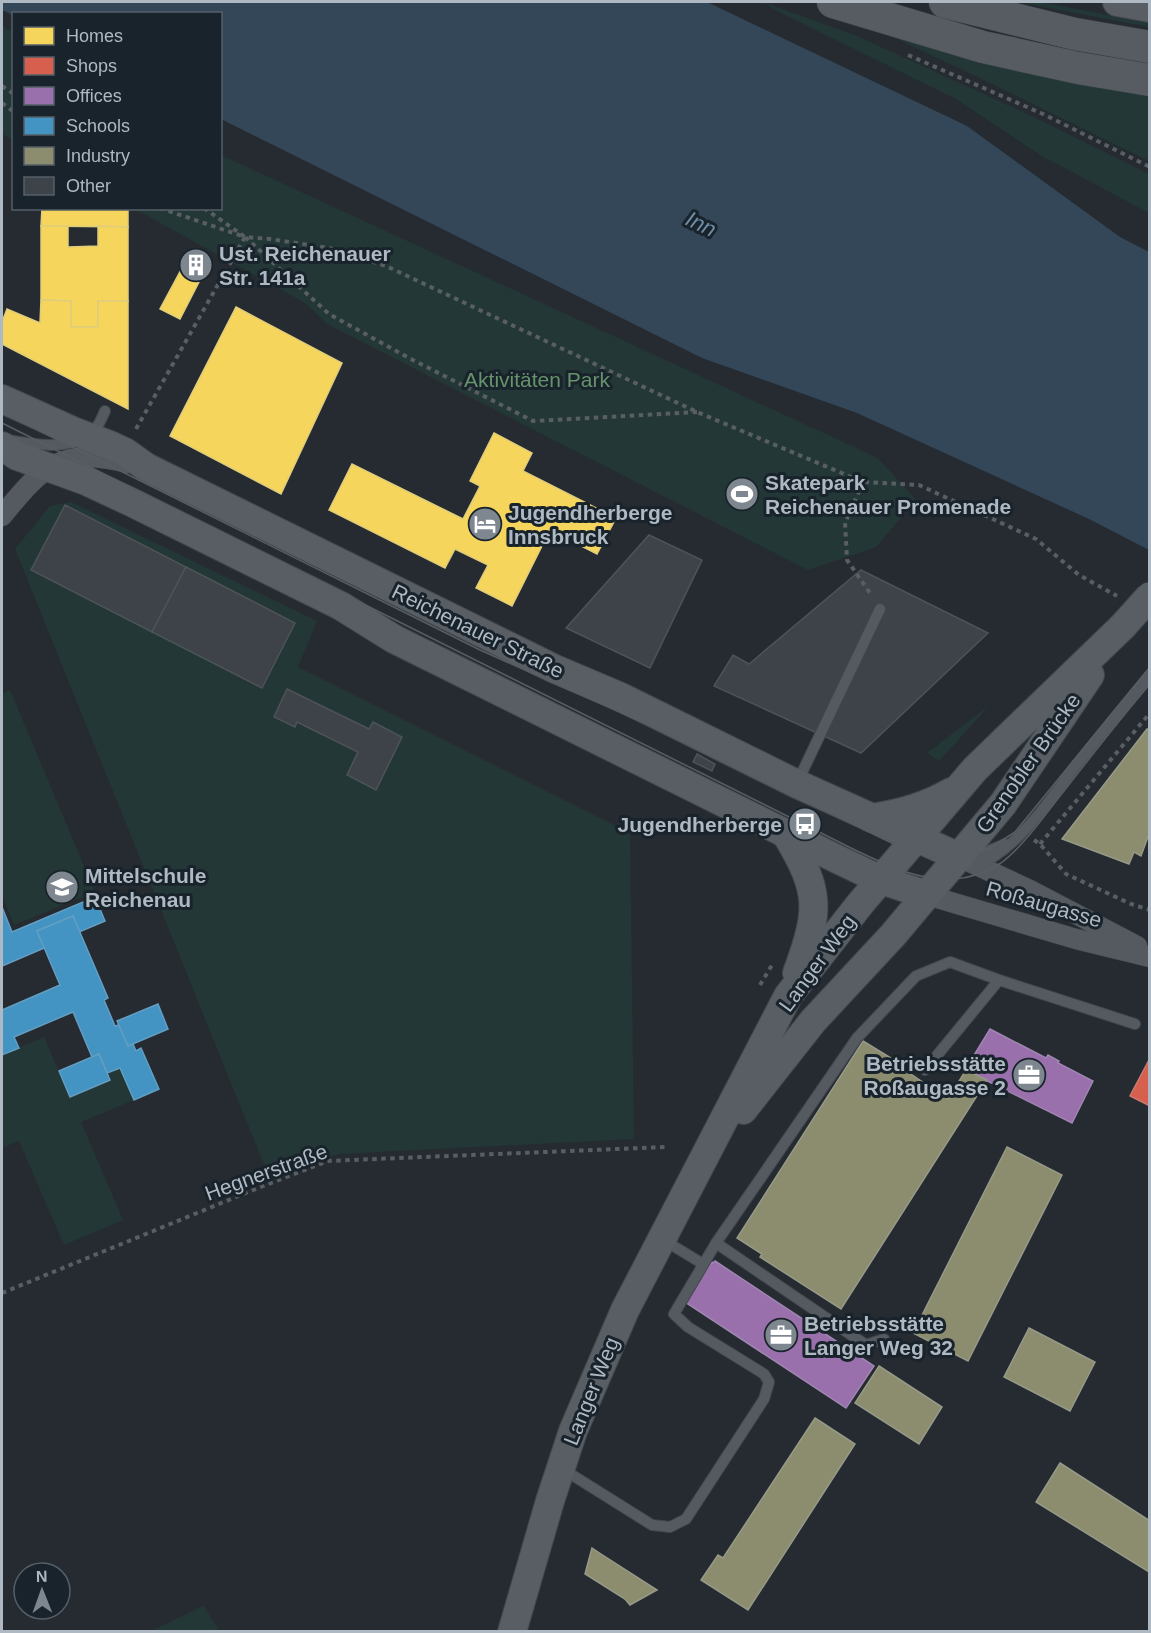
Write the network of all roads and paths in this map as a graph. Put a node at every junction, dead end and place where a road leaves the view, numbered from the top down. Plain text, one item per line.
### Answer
1 (833, 2) edge
2 (945, 2) edge
3 (1117, 2) edge
4 (1149, 8) edge
5 (1149, 47) edge
6 (898, 51) dead end
7 (1149, 80) edge
8 (1149, 167) edge
9 (166, 210) edge
10 (207, 210) edge
11 (245, 237) junction
12 (2, 399) edge
13 (105, 411) dead end
14 (698, 412) junction
15 (135, 429) dead end
16 (86, 436) junction
17 (6, 447) edge
18 (146, 467) junction
19 (49, 468) junction
20 (863, 482) junction
21 (21, 493) junction
22 (2, 516) edge
23 (1149, 596) edge
24 (1119, 597) dead end
25 (880, 609) joint
26 (1123, 626) junction
27 (1149, 675) edge
28 (1149, 713) edge
29 (797, 784) junction
30 (958, 788) junction
31 (871, 818) junction
32 (1023, 833) junction
33 (786, 834) junction
34 (916, 838) junction
35 (954, 874) junction
36 (881, 880) junction
37 (1149, 910) edge
38 (1149, 955) edge
39 (999, 980) junction
40 (789, 996) junction
41 (1135, 1024) dead end
42 (925, 1070) dead end
43 (665, 1147) dead end
44 (701, 1163) junction
45 (662, 1239) junction
46 (716, 1243) junction
47 (704, 1264) junction
48 (2, 1293) edge
49 (884, 1339) dead end
50 (561, 1468) junction
51 (512, 1632) edge

1 - 7 main road
2 - 5 main road
3 - 4 street
6 - 8 path
9 - 11 path
10 - 11 path
11 - 14 path
11 - 14 path
11 - 15 path
12 - 16 street, Reichenauer Straße
13 - 16 lane
14 - 20 path
16 - 17 lane
16 - 18 street, Reichenauer Straße
17 - 19 street, Reichenauer Straße
17 - 21 street
18 - 19 street
18 - 29 street, Reichenauer Straße
19 - 21 street
19 - 33 street, Reichenauer Straße
20 - 24 path
20 - 25 path
21 - 22 street
23 - 26 street, Grenobler Brücke, bridge
25 - 29 lane
26 - 30 street, Grenobler Brücke
26 - 35 street, Grenobler Brücke
27 - 32 lane
28 - 37 path
29 - 31 street, Reichenauer Straße
30 - 31 street
30 - 34 street, Grenobler Brücke
31 - 34 street, Reichenauer Straße
32 - 35 lane
32 - 35 lane
33 - 36 street, Reichenauer Straße
33 - 40 street
34 - 35 street, Reichenauer Straße
34 - 36 street, Langer Weg
35 - 36 street, Reichenauer Straße
35 - 38 street, Roßaugasse
35 - 38 street, Roßaugasse
35 - 44 street, Langer Weg
36 - 40 street, Langer Weg
39 - 41 lane
39 - 42 lane
39 - 46 lane
40 - 44 street, Langer Weg
43 - 48 path, Hegnerstraße
44 - 45 street, Langer Weg
45 - 47 lane
45 - 50 street, Langer Weg
46 - 47 lane
46 - 49 lane
47 - 50 lane
50 - 51 street, Langer Weg

